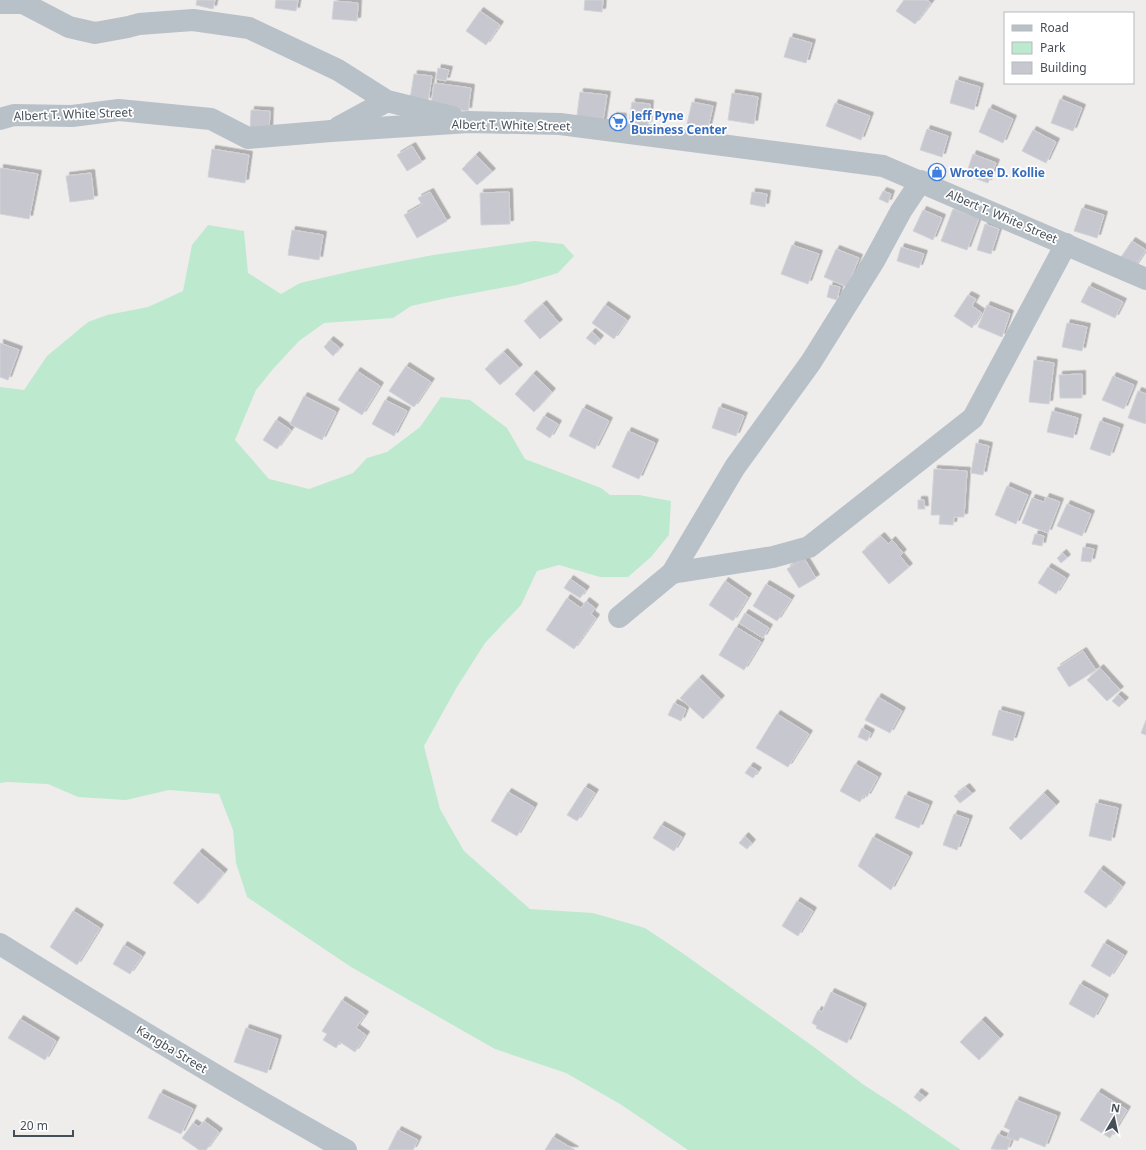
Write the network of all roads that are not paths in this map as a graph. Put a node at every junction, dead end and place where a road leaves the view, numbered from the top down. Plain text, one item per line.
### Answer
1 (0, 3) edge
2 (387, 101) junction
3 (0, 119) edge
4 (468, 122) junction
5 (331, 131) junction
6 (921, 181) junction
7 (1066, 244) junction
8 (1146, 279) edge
9 (672, 573) junction
10 (619, 617) dead end
11 (0, 944) edge
12 (346, 1150) edge

1 - 2 street
2 - 4 street
2 - 5 street
3 - 5 street, Albert T. White Street
4 - 5 street, Albert T. White Street
4 - 6 street, Albert T. White Street
6 - 7 street, Albert T. White Street
6 - 9 street
7 - 8 street, Albert T. White Street
7 - 9 street
9 - 10 street
11 - 12 street, Kangba Street

